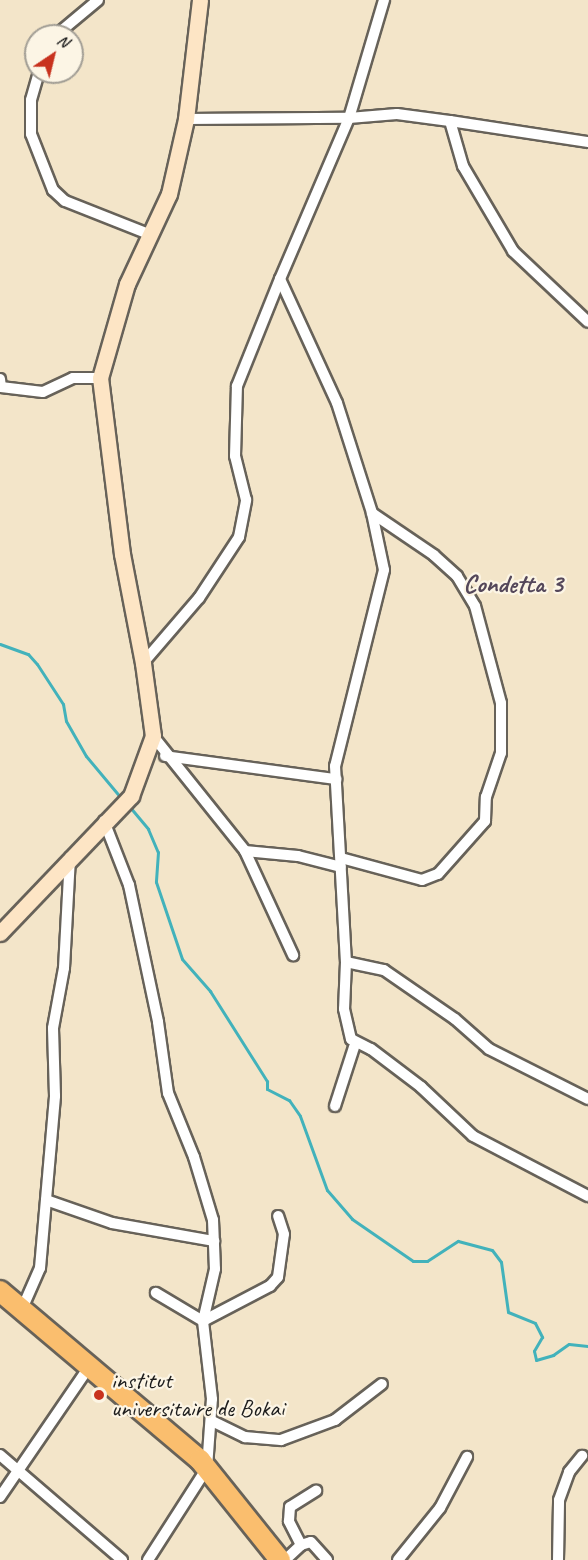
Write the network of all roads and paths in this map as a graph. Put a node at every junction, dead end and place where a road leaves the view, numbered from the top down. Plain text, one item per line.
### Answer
1 (98, 0) edge
2 (200, 0) edge
3 (384, 0) edge
4 (69, 24) edge
5 (36, 84) edge
6 (186, 118) junction
7 (349, 118) junction
8 (450, 121) junction
9 (588, 142) edge
10 (152, 235) junction
11 (280, 279) junction
12 (588, 322) edge
13 (100, 378) junction
14 (0, 379) edge
15 (372, 513) junction
16 (143, 663) junction
17 (153, 736) junction
18 (165, 756) junction
19 (336, 779) junction
20 (104, 821) junction
21 (245, 851) junction
22 (70, 857) junction
23 (341, 862) junction
24 (0, 933) edge
25 (293, 955) dead end
26 (346, 962) junction
27 (356, 1044) junction
28 (588, 1099) edge
29 (335, 1106) dead end
30 (588, 1196) edge
31 (46, 1200) junction
32 (278, 1216) dead end
33 (214, 1241) junction
34 (0, 1291) edge
35 (156, 1293) dead end
36 (22, 1309) junction
37 (203, 1321) junction
38 (91, 1364) junction
39 (382, 1384) dead end
40 (212, 1421) junction
41 (0, 1455) edge
42 (582, 1456) dead end
43 (467, 1457) dead end
44 (207, 1468) junction
45 (18, 1470) junction
46 (316, 1491) dead end
47 (0, 1497) edge
48 (301, 1545) junction
49 (122, 1560) edge
50 (148, 1560) edge
51 (280, 1560) edge
52 (285, 1560) edge
53 (327, 1560) edge
54 (398, 1560) edge
55 (558, 1560) edge

1 - 4 street
2 - 6 street
3 - 7 street
5 - 10 street
6 - 7 street
6 - 10 street
7 - 8 street
7 - 11 street
8 - 9 street
8 - 12 street
10 - 13 street
11 - 15 street
11 - 16 street
13 - 14 street
13 - 16 street
15 - 19 street
15 - 23 street
16 - 17 street
17 - 18 street
17 - 20 street
18 - 19 street
18 - 21 street
19 - 23 street
20 - 22 street
20 - 33 street
21 - 23 street
21 - 25 street
22 - 24 street
22 - 31 street
23 - 26 street
26 - 27 street
26 - 28 street
27 - 29 street
27 - 30 street
31 - 33 street
31 - 36 street
32 - 37 street
33 - 37 street
34 - 36 highway
35 - 37 street
36 - 38 highway
37 - 40 street
38 - 44 highway
38 - 45 street
39 - 40 street
40 - 44 street
41 - 45 street
42 - 55 street
43 - 54 street
44 - 50 street
44 - 51 highway
45 - 47 street
45 - 49 street
46 - 48 street
48 - 52 street
48 - 53 street

